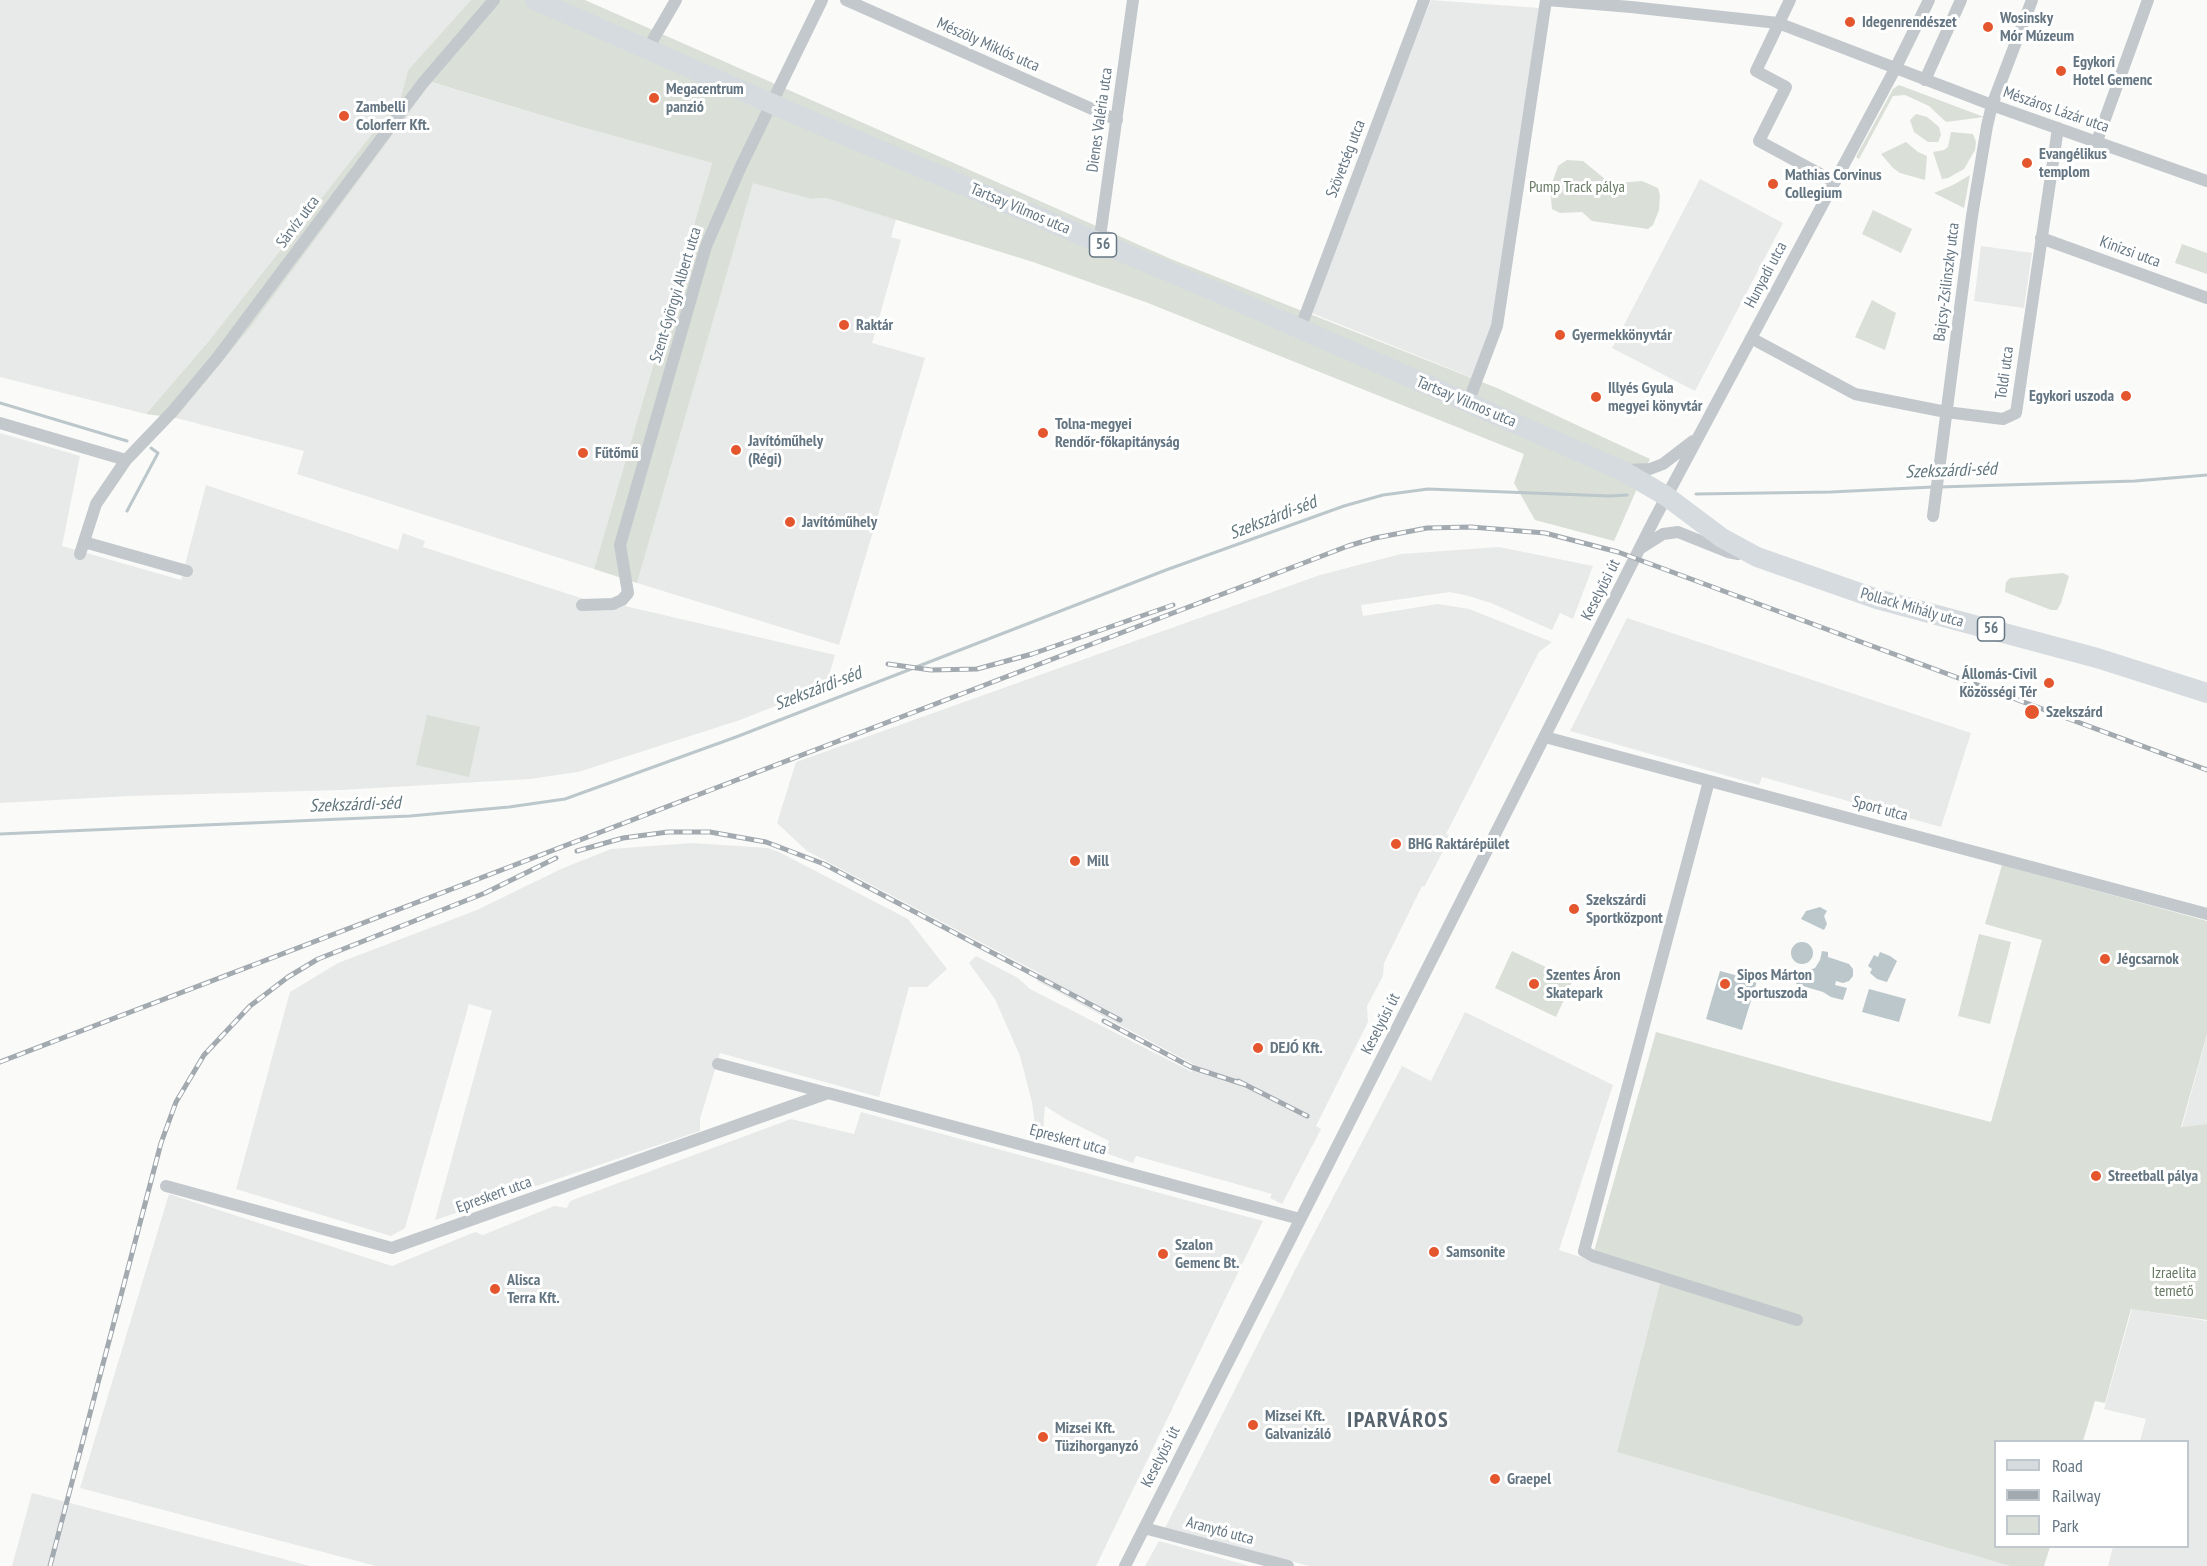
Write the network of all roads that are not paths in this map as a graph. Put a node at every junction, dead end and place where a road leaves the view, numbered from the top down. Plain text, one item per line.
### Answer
1 (494, 0) edge
2 (535, 0) edge
3 (676, 0) edge
4 (822, 0) edge
5 (846, 0) edge
6 (1132, 0) edge
7 (1424, 0) edge
8 (1546, 0) edge
9 (1790, 0) edge
10 (1929, 0) edge
11 (1961, 0) edge
12 (2032, 0) edge
13 (2148, 0) edge
14 (1778, 23) junction
15 (647, 50) junction
16 (1894, 69) junction
17 (1924, 80) junction
18 (772, 104) junction
19 (1992, 105) junction
20 (1117, 120) junction
21 (2058, 128) junction
22 (2097, 141) junction
23 (2207, 181) edge
24 (1834, 182) junction
25 (2041, 238) junction
26 (1099, 244) junction
27 (2207, 298) edge
28 (1299, 329) junction
29 (1751, 338) junction
30 (1468, 403) junction
31 (1946, 412) junction
32 (0, 423) edge
33 (1698, 437) junction
34 (126, 460) junction
35 (1623, 471) junction
36 (1666, 496) junction
37 (1933, 516) dead end
38 (1640, 549) junction
39 (1757, 557) junction
40 (187, 572) dead end
41 (582, 605) dead end
42 (2207, 693) edge
43 (1545, 737) junction
44 (1709, 781) junction
45 (2207, 914) edge
46 (718, 1064) dead end
47 (828, 1093) junction
48 (166, 1186) dead end
49 (1300, 1219) junction
50 (1797, 1320) dead end
51 (1144, 1528) junction
52 (1125, 1566) edge
53 (1287, 1566) edge

1 - 34 street, Sárvíz utca
2 - 15 main road, Tartsay Vilmos utca / 56
3 - 15 street
4 - 18 street, Szent-Györgyi Albert utca
5 - 20 street, Mészöly Miklós utca
6 - 20 street, Dienes Valéria utca
7 - 28 street, Szövetség utca
8 - 14 street, Mészáros Lázár utca
8 - 30 street
9 - 14 street
10 - 16 street, Hunyadi utca
11 - 17 street
12 - 19 street, Bajcsy-Zsilinszky utca
13 - 22 street
14 - 16 street, Mészáros Lázár utca
14 - 24 street
15 - 18 main road, Tartsay Vilmos utca / 56
16 - 17 street, Mészáros Lázár utca
16 - 24 street, Hunyadi utca
17 - 19 street, Mészáros Lázár utca
18 - 26 main road, Tartsay Vilmos utca / 56
18 - 41 street, Szent-Györgyi Albert utca
19 - 21 street, Mészáros Lázár utca
19 - 31 street, Bajcsy-Zsilinszky utca
20 - 26 street, Dienes Valéria utca
21 - 22 street, Mészáros Lázár utca
21 - 25 street, Toldi utca
22 - 23 street, Mészáros Lázár utca
24 - 29 street, Hunyadi utca
25 - 27 street, Kinizsi utca
25 - 31 street, Toldi utca
26 - 28 main road, Tartsay Vilmos utca / 56
28 - 30 main road, Tartsay Vilmos utca / 56
29 - 31 street, Toldi utca
29 - 33 street, Hunyadi utca
30 - 35 main road, Tartsay Vilmos utca / 56
31 - 37 street, Bajcsy-Zsilinszky utca
32 - 34 street
33 - 35 street
33 - 36 street, Hunyadi utca
34 - 40 street, Sárvíz utca
35 - 36 main road, Tartsay Vilmos utca / 56
36 - 38 street, Keselyűsi út
36 - 39 main road, Pollack Mihály utca / 56
38 - 39 street, Pollack Mihály utca
38 - 43 street, Keselyűsi út
39 - 42 main road, Pollack Mihály utca / 56
43 - 44 street, Sport utca
43 - 49 street, Keselyűsi út
44 - 45 street, Sport utca
44 - 50 street
46 - 47 street, Epreskert utca
47 - 48 street, Epreskert utca
47 - 49 street, Epreskert utca
49 - 51 street, Keselyűsi út
51 - 52 street, Keselyűsi út
51 - 53 street, Aranytó utca

